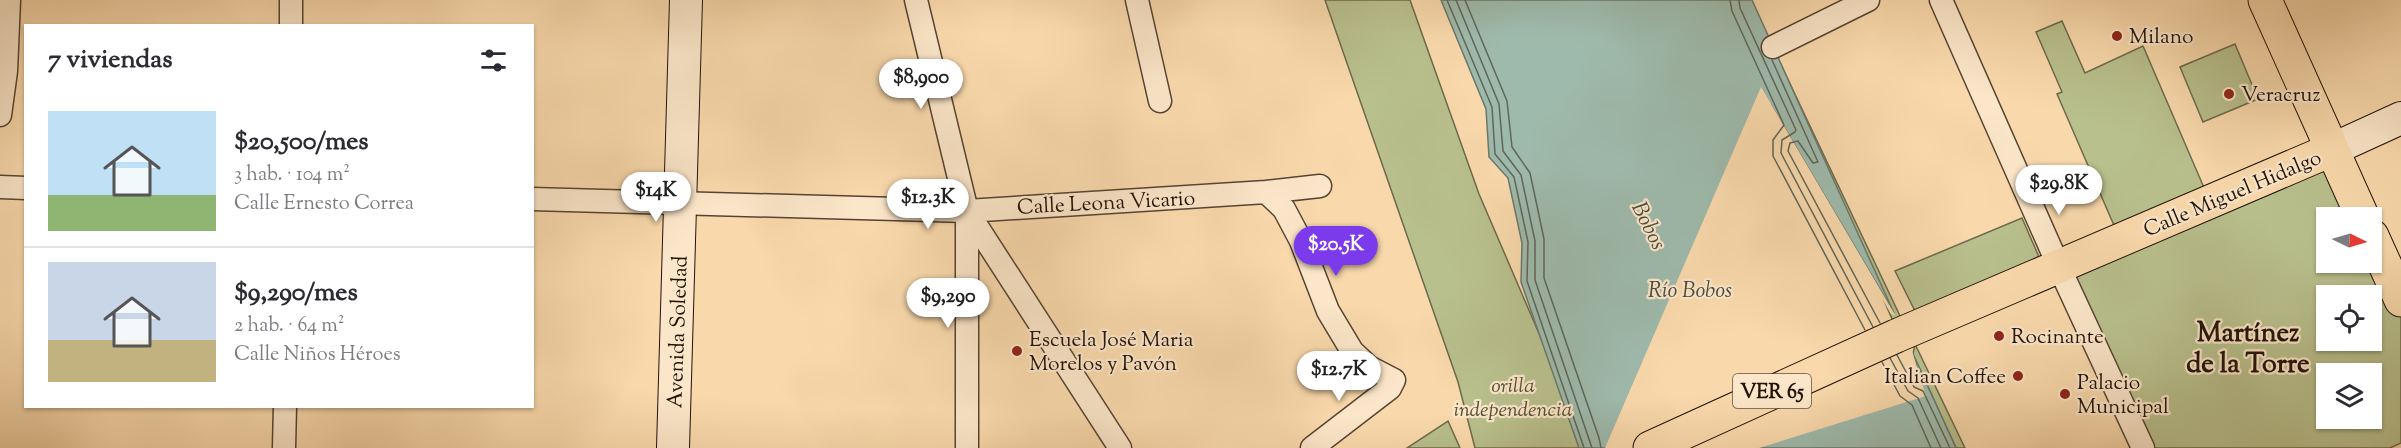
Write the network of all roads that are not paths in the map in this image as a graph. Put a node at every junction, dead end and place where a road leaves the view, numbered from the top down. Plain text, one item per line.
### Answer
1 (9, 0) edge
2 (291, 0) edge
3 (686, 0) edge
4 (916, 0) edge
5 (1137, 0) edge
6 (1868, 0) edge
7 (1941, 0) edge
8 (2265, 0) edge
9 (291, 24) edge
10 (1773, 47) dead end
11 (1160, 101) dead end
12 (0, 115) edge
13 (2401, 118) edge
14 (2331, 150) junction
15 (1320, 186) dead end
16 (0, 187) edge
17 (24, 188) edge
18 (1266, 192) junction
19 (534, 199) edge
20 (681, 203) junction
21 (2358, 207) edge
22 (967, 211) junction
23 (2382, 258) edge
24 (2059, 267) junction
25 (2401, 300) edge
26 (285, 408) edge
27 (284, 448) edge
28 (673, 448) edge
29 (967, 448) edge
30 (1120, 448) edge
31 (1312, 448) edge
32 (1650, 448) edge
33 (2143, 448) edge

1 - 12 street
2 - 9 street
3 - 20 main road, Avenida Soledad
4 - 22 street
5 - 11 street
6 - 10 street
7 - 24 street
8 - 14 main road
13 - 14 main road, Calle Miguel Hidalgo
14 - 21 main road
14 - 24 main road, Calle Miguel Hidalgo / VER 65
15 - 18 street, Calle Leona Vicario
16 - 17 street
18 - 22 street, Calle Leona Vicario
18 - 31 street
19 - 20 street, Calle Leona Vicario
20 - 22 street, Calle Leona Vicario
20 - 28 main road, Avenida Soledad
22 - 29 street
22 - 30 street
23 - 25 main road
24 - 32 main road, Calle Miguel Hidalgo / VER 65
24 - 33 street
26 - 27 street

